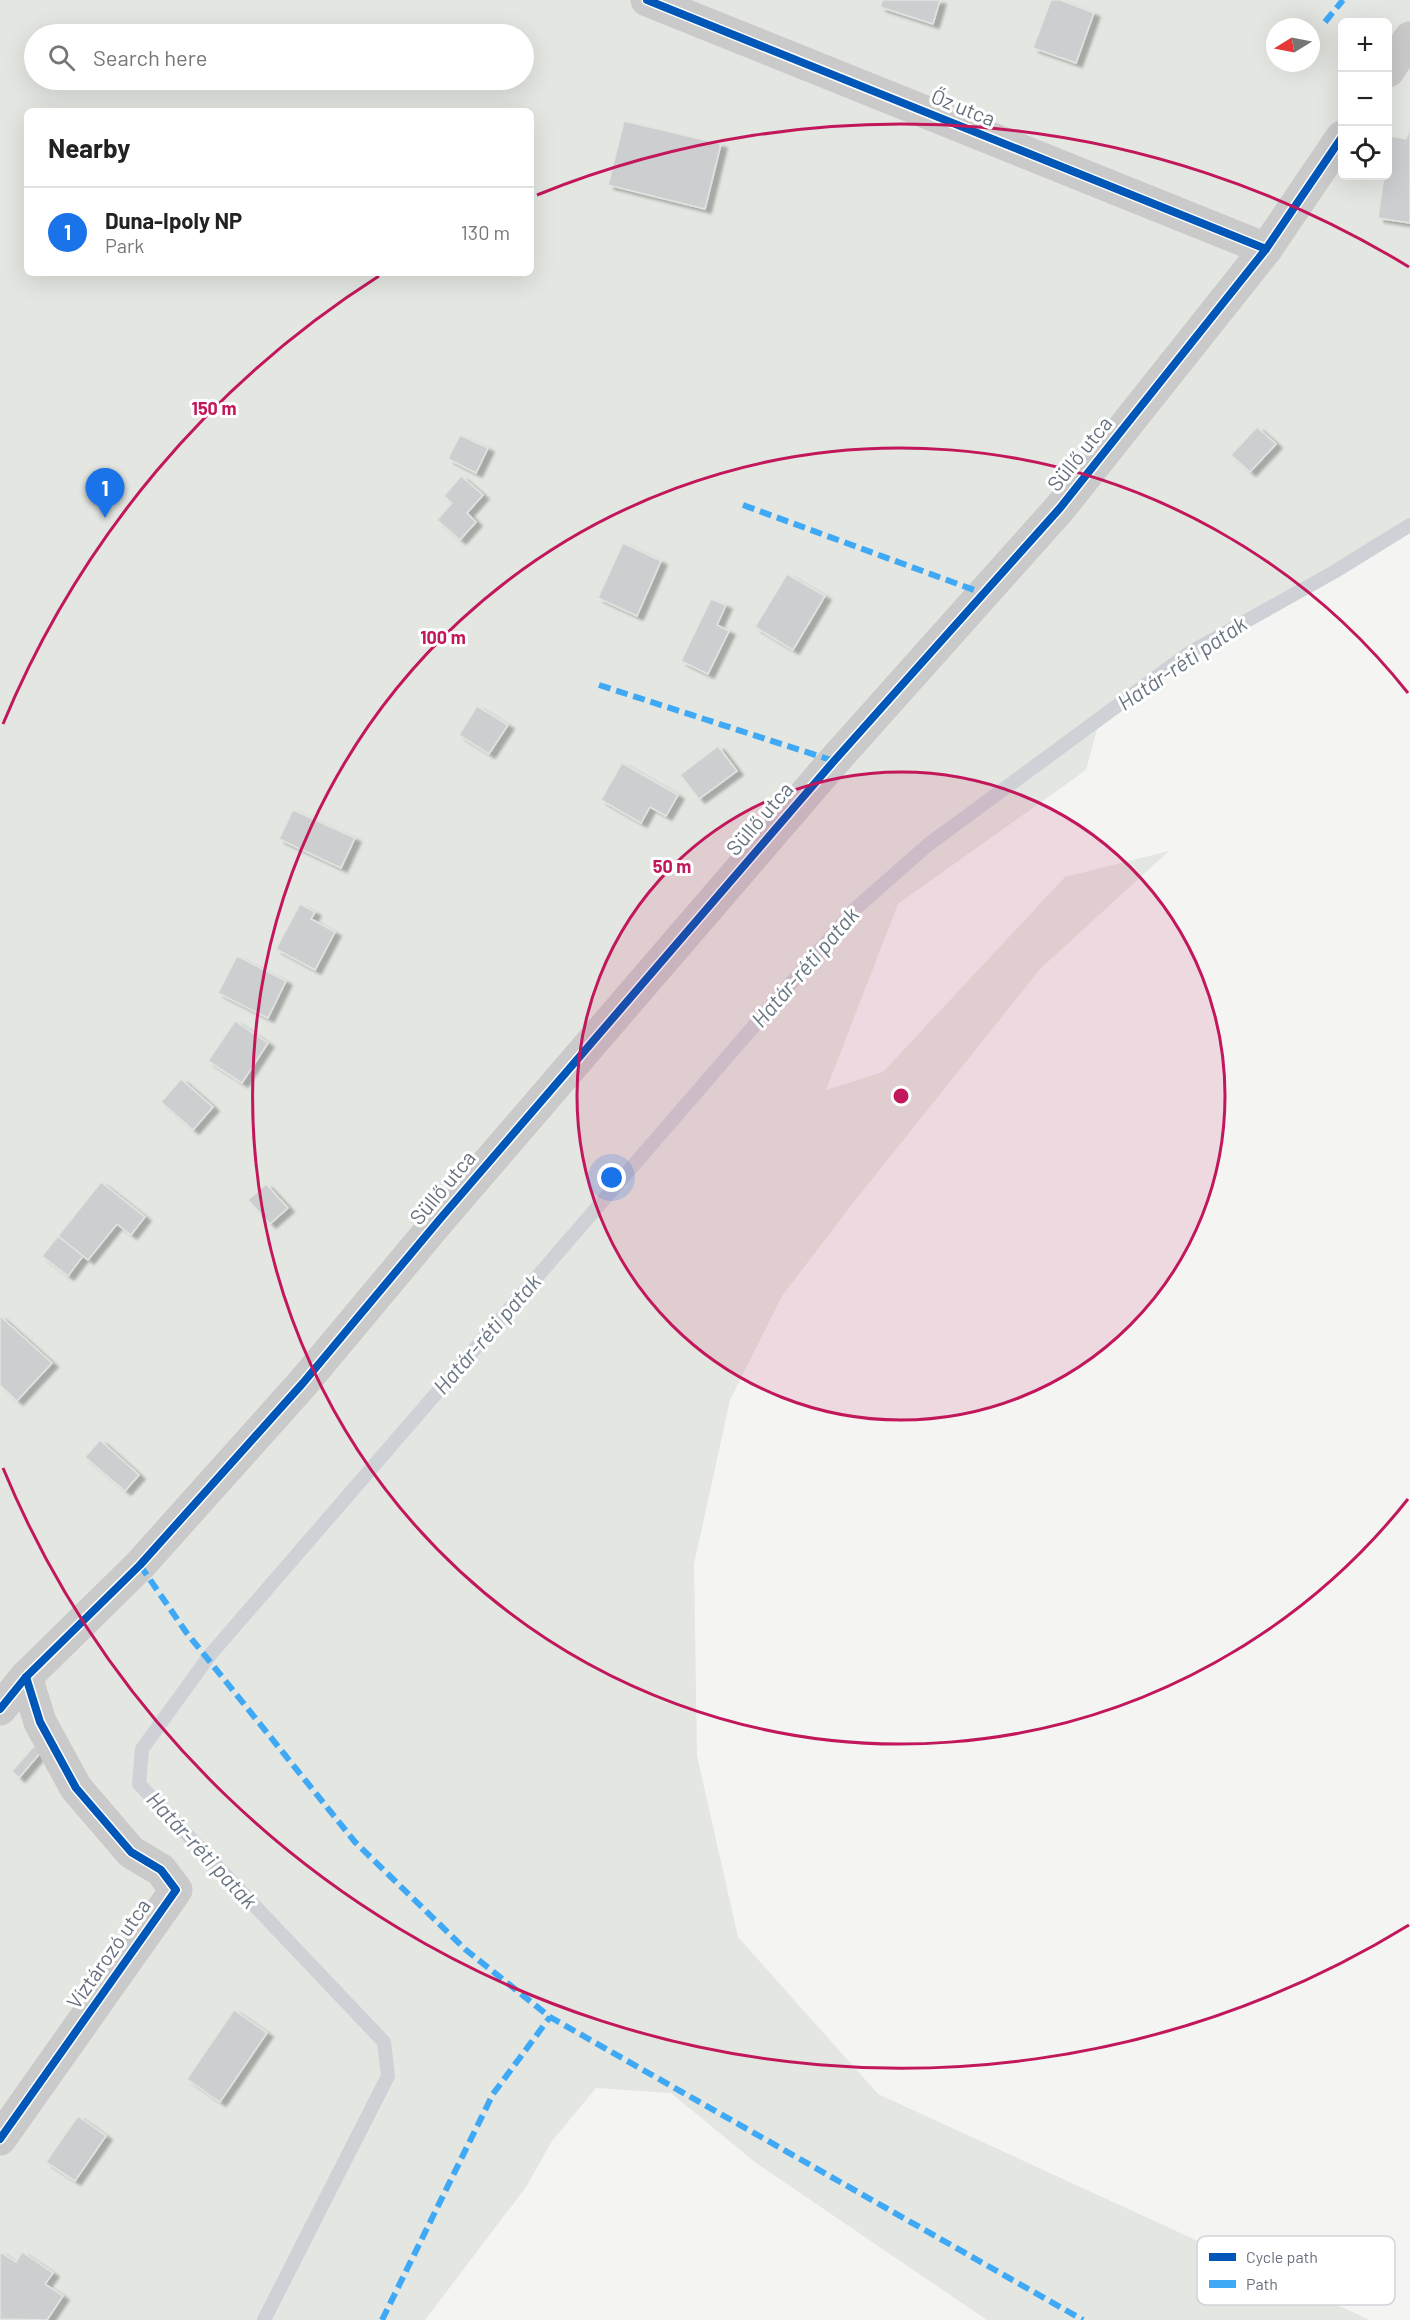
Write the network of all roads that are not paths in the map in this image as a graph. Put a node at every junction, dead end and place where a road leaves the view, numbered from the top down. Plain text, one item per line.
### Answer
1 (647, 0) edge
2 (1410, 38) edge
3 (1392, 65) edge
4 (1338, 143) edge
5 (1266, 249) junction
6 (26, 1677) junction
7 (0, 1709) edge
8 (0, 2139) edge

1 - 5 street, Őz utca
2 - 3 street
4 - 5 street, Süllő utca
5 - 6 street, Süllő utca
6 - 7 street, Süllő utca
6 - 8 street, Víztározó utca

